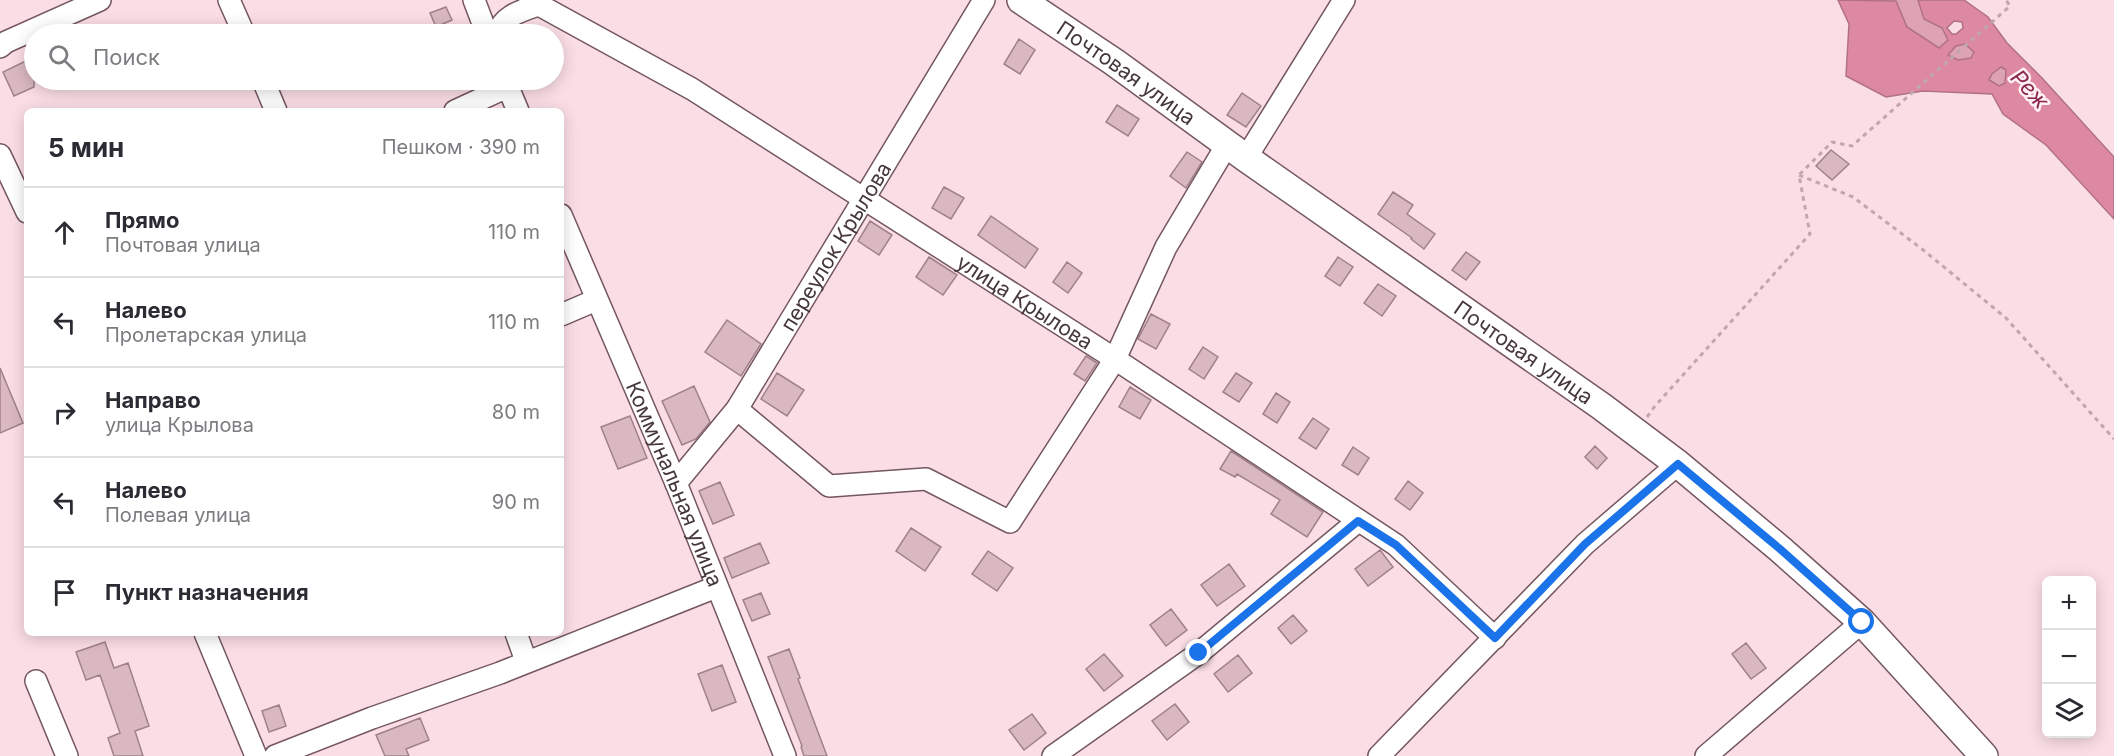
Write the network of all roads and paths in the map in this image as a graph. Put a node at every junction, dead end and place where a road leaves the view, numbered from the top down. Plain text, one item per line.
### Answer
1 (100, 0) edge
2 (229, 0) edge
3 (474, 0) edge
4 (984, 0) edge
5 (1021, 0) edge
6 (1344, 0) edge
7 (2006, 0) edge
8 (534, 2) edge
9 (46, 24) edge
10 (240, 24) edge
11 (483, 24) edge
12 (503, 24) edge
13 (24, 34) edge
14 (0, 46) edge
15 (267, 90) edge
16 (493, 90) edge
17 (509, 90) edge
18 (275, 108) edge
19 (460, 108) edge
20 (517, 108) edge
21 (1237, 150) junction
22 (0, 155) edge
23 (1798, 175) junction
24 (865, 199) junction
25 (24, 206) edge
26 (564, 222) edge
27 (596, 300) junction
28 (564, 314) edge
29 (1115, 359) junction
30 (737, 409) junction
31 (1637, 433) junction
32 (2114, 439) edge
33 (1678, 464) junction
34 (676, 483) junction
35 (1358, 521) junction
36 (716, 587) junction
37 (1862, 622) junction
38 (206, 636) edge
39 (517, 636) edge
40 (1495, 638) junction
41 (526, 661) junction
42 (36, 681) dead end
43 (67, 756) edge
44 (256, 756) edge
45 (275, 756) edge
46 (785, 756) edge
47 (1053, 756) edge
48 (1379, 756) edge
49 (1706, 756) edge
50 (1984, 756) edge

1 - 9 street
2 - 10 street
3 - 11 street
4 - 24 street, переулок Крылова
5 - 21 main road, Почтовая улица
6 - 21 street
7 - 23 path
8 - 12 street
8 - 24 street, улица Крылова
13 - 14 street
15 - 18 street
16 - 19 street
17 - 20 street
21 - 29 street
21 - 31 main road, Почтовая улица
22 - 25 street
23 - 31 path
23 - 32 path
24 - 29 street, улица Крылова
24 - 30 street, переулок Крылова
26 - 27 street, Коммунальная улица
27 - 28 street
27 - 34 street, Коммунальная улица
29 - 30 street
29 - 35 street, улица Крылова
30 - 34 street, переулок Крылова
31 - 33 main road, Почтовая улица
33 - 37 main road, Почтовая улица
33 - 40 street
34 - 36 street, Коммунальная улица
35 - 40 street, улица Крылова
35 - 47 street
36 - 41 street
36 - 46 street, Коммунальная улица
37 - 49 street
37 - 50 main road, Почтовая улица
38 - 44 street
39 - 41 street
40 - 48 street
41 - 45 street
42 - 43 street

